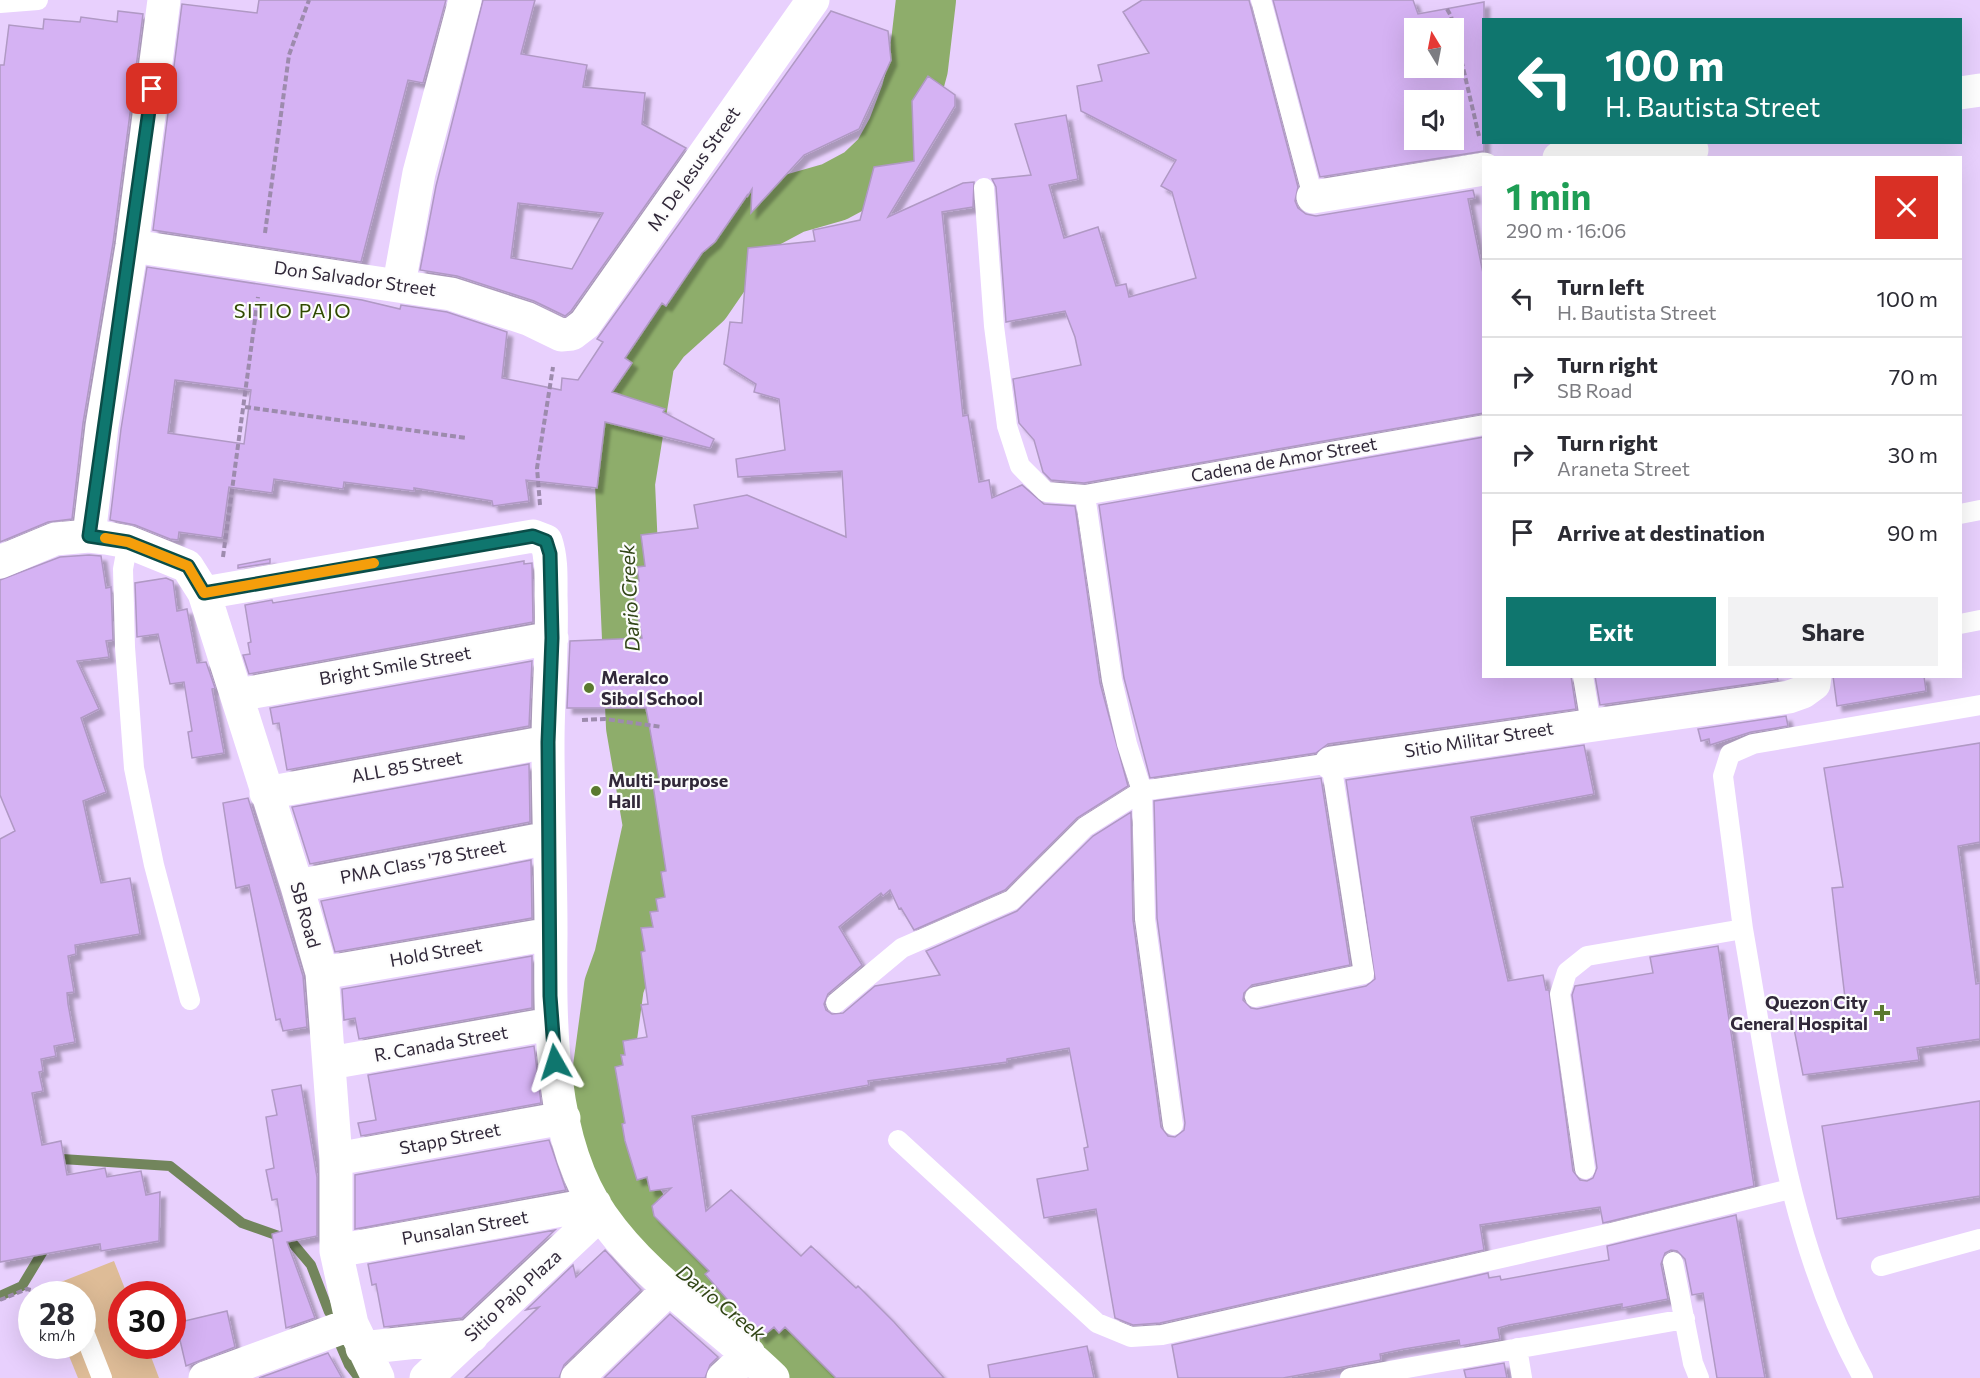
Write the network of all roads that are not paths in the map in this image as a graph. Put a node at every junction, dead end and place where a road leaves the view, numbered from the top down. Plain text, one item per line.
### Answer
1 (38, 0) edge
2 (164, 0) edge
3 (465, 0) edge
4 (813, 0) edge
5 (1261, 0) edge
6 (0, 3) edge
7 (1980, 90) edge
8 (1962, 93) edge
9 (1683, 147) edge
10 (1582, 156) edge
11 (1482, 158) edge
12 (984, 188) dead end
13 (1313, 197) joint
14 (132, 246) junction
15 (399, 284) junction
16 (566, 335) joint
17 (1482, 425) edge
18 (1085, 495) junction
19 (1980, 510) edge
20 (1962, 514) edge
21 (89, 536) junction
22 (128, 542) junction
23 (0, 562) edge
24 (211, 592) junction
25 (1980, 620) edge
26 (1962, 624) edge
27 (552, 638) junction
28 (1583, 678) edge
29 (1815, 680) edge
30 (238, 695) junction
31 (1980, 705) edge
32 (1591, 724) junction
33 (548, 742) junction
34 (1332, 763) junction
35 (1142, 791) junction
36 (266, 793) junction
37 (549, 838) junction
38 (297, 886) junction
39 (1743, 929) junction
40 (551, 934) junction
41 (322, 973) junction
42 (1255, 997) dead end
43 (190, 1000) dead end
44 (836, 1003) dead end
45 (551, 1024) junction
46 (330, 1063) junction
47 (564, 1118) junction
48 (1173, 1125) dead end
49 (898, 1140) dead end
50 (336, 1160) junction
51 (1585, 1169) dead end
52 (1790, 1189) junction
53 (598, 1209) junction
54 (1980, 1240) edge
55 (336, 1251) junction
56 (1673, 1262) dead end
57 (1881, 1266) dead end
58 (670, 1288) junction
59 (1684, 1319) junction
60 (357, 1336) junction
61 (472, 1336) junction
62 (1517, 1348) junction
63 (749, 1354) junction
64 (95, 1359) edge
65 (1391, 1374) edge
66 (102, 1378) edge
67 (205, 1378) edge
68 (378, 1378) edge
69 (426, 1378) edge
70 (577, 1378) edge
71 (723, 1378) edge
72 (773, 1378) edge
73 (1350, 1378) edge
74 (1522, 1378) edge
75 (1699, 1378) edge
76 (1863, 1378) edge

1 - 6 lane
2 - 14 street
3 - 15 street
4 - 16 street, M. De Jesus Street
5 - 13 lane
7 - 8 street
9 - 10 street
11 - 13 street
12 - 18 lane, Cadena de Amor Street
14 - 15 street, Don Salvador Street
14 - 21 street
15 - 16 street, Don Salvador Street
17 - 18 lane, Cadena de Amor Street
18 - 35 lane
19 - 20 lane
21 - 22 street, SB Road
21 - 23 street, SB Road
22 - 24 street, SB Road
22 - 43 lane
24 - 27 street
24 - 30 street, SB Road
25 - 26 lane
27 - 30 street, Bright Smile Street
27 - 33 street
28 - 32 lane
29 - 32 street, Sitio Militar Street
30 - 36 street, SB Road
31 - 39 lane
32 - 34 street, Sitio Militar Street
33 - 36 street, ALL 85 Street
33 - 37 street
34 - 35 lane, Sitio Militar Street
34 - 42 lane
35 - 44 lane
35 - 48 lane
36 - 38 street, SB Road
37 - 38 street, PMA Class '78 Street
37 - 40 street
38 - 41 street, SB Road
39 - 51 lane
39 - 52 lane
40 - 41 street, Hold Street
40 - 45 street
41 - 46 street, SB Road
45 - 46 street, R. Canada Street
45 - 47 street
46 - 50 street, SB Road
47 - 50 street, Stapp Street
47 - 53 street
49 - 52 lane
50 - 55 street, SB Road
52 - 76 lane
53 - 55 street, Punsalan Street
53 - 58 street
53 - 61 street, Sitio Pajo Plaza
54 - 57 lane
55 - 60 street, SB Road
56 - 59 lane
58 - 63 street
58 - 70 street
59 - 62 lane
59 - 75 lane
60 - 61 street
60 - 67 street
60 - 68 street, SB Road
61 - 69 street, Sitio Pajo Plaza
62 - 65 lane
62 - 74 lane
63 - 71 street
63 - 72 street
64 - 66 lane
65 - 73 lane

